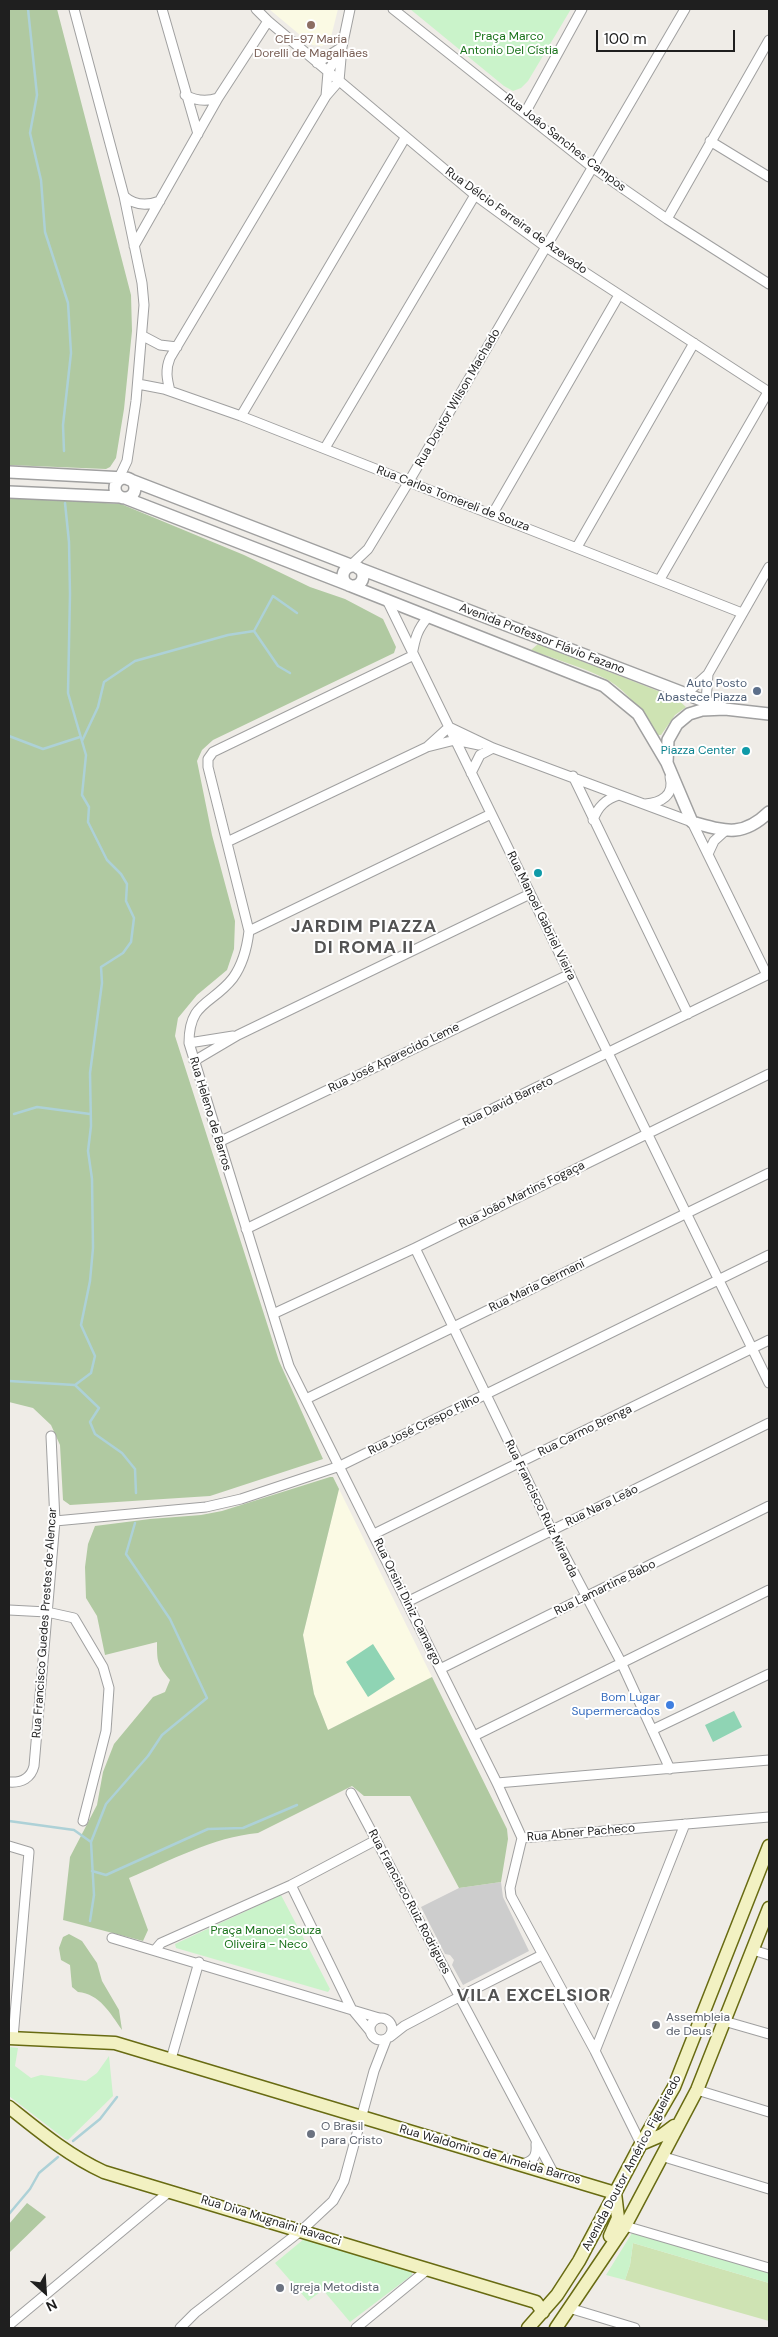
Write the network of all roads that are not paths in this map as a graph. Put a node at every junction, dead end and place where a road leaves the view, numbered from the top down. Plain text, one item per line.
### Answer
1 (74, 9) edge
2 (162, 9) edge
3 (256, 9) edge
4 (350, 9) edge
5 (393, 9) edge
6 (582, 9) edge
7 (685, 9) edge
8 (268, 21) junction
9 (769, 40) edge
10 (342, 47) junction
11 (317, 63) junction
12 (328, 72) junction
13 (339, 81) junction
14 (348, 89) junction
15 (185, 95) junction
16 (326, 96) junction
17 (218, 98) junction
18 (525, 113) junction
19 (198, 134) junction
20 (405, 138) junction
21 (710, 141) junction
22 (592, 167) junction
23 (769, 178) edge
24 (475, 195) junction
25 (124, 196) junction
26 (160, 201) junction
27 (667, 219) junction
28 (134, 246) junction
29 (546, 246) junction
30 (769, 284) edge
31 (619, 295) junction
32 (143, 336) junction
33 (694, 343) junction
34 (177, 347) junction
35 (138, 384) junction
36 (167, 390) junction
37 (769, 392) edge
38 (136, 402) junction
39 (242, 416) junction
40 (325, 448) junction
41 (9, 472) edge
42 (126, 480) junction
43 (408, 483) junction
44 (9, 492) edge
45 (123, 497) junction
46 (492, 515) junction
47 (577, 546) junction
48 (368, 549) junction
49 (769, 567) edge
50 (356, 569) junction
51 (660, 579) junction
52 (350, 585) junction
53 (427, 594) junction
54 (387, 600) junction
55 (742, 613) junction
56 (429, 616) junction
57 (412, 656) junction
58 (708, 674) junction
59 (686, 694) junction
60 (706, 702) junction
61 (725, 709) junction
62 (766, 712) edge
63 (449, 727) junction
64 (455, 740) junction
65 (427, 747) junction
66 (494, 748) junction
67 (667, 763) junction
68 (470, 773) junction
69 (573, 776) junction
70 (619, 795) junction
71 (642, 804) junction
72 (491, 814) junction
73 (767, 817) edge
74 (593, 820) junction
75 (692, 822) junction
76 (725, 831) junction
77 (227, 842) junction
78 (708, 854) junction
79 (530, 894) junction
80 (249, 930) junction
81 (570, 974) junction
82 (768, 974) edge
83 (688, 1014) junction
84 (238, 1035) junction
85 (190, 1043) junction
86 (608, 1053) junction
87 (194, 1061) junction
88 (769, 1074) edge
89 (646, 1134) junction
90 (219, 1142) junction
91 (769, 1173) edge
92 (685, 1214) junction
93 (246, 1229) junction
94 (415, 1248) junction
95 (769, 1256) edge
96 (718, 1281) junction
97 (273, 1314) junction
98 (453, 1327) junction
99 (769, 1340) edge
100 (752, 1348) junction
101 (289, 1366) joint
102 (769, 1383) edge
103 (486, 1395) junction
104 (306, 1399) junction
105 (769, 1423) edge
106 (51, 1436) dead end
107 (518, 1463) junction
108 (340, 1466) junction
109 (769, 1506) edge
110 (55, 1521) junction
111 (552, 1531) junction
112 (374, 1534) junction
113 (769, 1590) edge
114 (585, 1597) junction
115 (407, 1602) junction
116 (9, 1610) edge
117 (47, 1612) junction
118 (621, 1662) junction
119 (440, 1669) junction
120 (769, 1674) edge
121 (652, 1730) junction
122 (474, 1736) junction
123 (769, 1760) edge
124 (670, 1769) junction
125 (9, 1782) edge
126 (497, 1783) junction
127 (351, 1793) dead end
128 (769, 1817) edge
129 (83, 1821) dead end
130 (686, 1824) junction
131 (522, 1838) junction
132 (376, 1840) junction
133 (9, 1846) edge
134 (769, 1846) edge
135 (291, 1885) junction
136 (769, 1908) edge
137 (112, 1938) dead end
138 (155, 1950) junction
139 (753, 1950) junction
140 (769, 1954) edge
141 (542, 1955) junction
142 (199, 1962) junction
143 (459, 1997) junction
144 (350, 2008) junction
145 (703, 2015) junction
146 (418, 2019) junction
147 (384, 2020) junction
148 (724, 2021) junction
149 (370, 2031) junction
150 (769, 2034) edge
151 (11, 2038) edge
152 (388, 2038) junction
153 (595, 2051) junction
154 (170, 2059) junction
155 (697, 2090) junction
156 (9, 2107) edge
157 (769, 2112) edge
158 (361, 2117) junction
159 (681, 2118) junction
160 (536, 2144) junction
161 (641, 2144) junction
162 (660, 2156) junction
163 (521, 2165) junction
164 (554, 2174) junction
165 (615, 2189) junction
166 (769, 2189) edge
167 (170, 2191) junction
168 (625, 2226) junction
169 (302, 2230) junction
170 (769, 2268) edge
171 (428, 2269) junction
172 (580, 2291) junction
173 (570, 2308) junction
174 (543, 2312) junction
175 (9, 2325) edge
176 (180, 2328) edge
177 (356, 2328) edge
178 (528, 2328) edge
179 (556, 2328) edge
180 (635, 2328) edge

1 - 25 street
2 - 15 street
3 - 8 street, Rua Délcio Ferreira de Azevedo
4 - 10 street
5 - 18 street, Rua João Sanches Campos
6 - 18 street
7 - 22 street, Rua Doutor Wilson Machado
8 - 11 street, Rua Délcio Ferreira de Azevedo
8 - 17 street
9 - 21 street
10 - 11 street
10 - 12 street
10 - 13 street
11 - 12 street, Rua Délcio Ferreira de Azevedo
12 - 13 street, Rua Délcio Ferreira de Azevedo
12 - 16 street
13 - 14 street, Rua Délcio Ferreira de Azevedo
13 - 16 street
14 - 16 street
14 - 20 street, Rua Délcio Ferreira de Azevedo
15 - 17 street
15 - 19 street
16 - 34 street
17 - 19 street
18 - 22 street, Rua João Sanches Campos
19 - 26 street
20 - 24 street, Rua Délcio Ferreira de Azevedo
20 - 39 street
21 - 23 street
21 - 27 street
22 - 27 street, Rua João Sanches Campos
22 - 29 street, Rua Doutor Wilson Machado
24 - 29 street, Rua Délcio Ferreira de Azevedo
24 - 40 street
25 - 26 street
25 - 28 street
26 - 28 street
27 - 30 street, Rua João Sanches Campos
28 - 32 street
29 - 31 street, Rua Délcio Ferreira de Azevedo
29 - 43 street, Rua Doutor Wilson Machado
31 - 33 street, Rua Délcio Ferreira de Azevedo
31 - 46 street
32 - 34 street
32 - 35 street
33 - 37 street, Rua Délcio Ferreira de Azevedo
33 - 47 street
34 - 36 street
35 - 36 street, Rua Carlos Tomereli de Souza
35 - 38 street
36 - 38 street
36 - 39 street, Rua Carlos Tomereli de Souza
37 - 51 street
38 - 42 street
39 - 40 street, Rua Carlos Tomereli de Souza
40 - 43 street, Rua Carlos Tomereli de Souza
41 - 42 street, Avenida Professor Flávio Fazano
42 - 45 street
42 - 45 street
42 - 50 street, Avenida Professor Flávio Fazano
43 - 46 street, Rua Carlos Tomereli de Souza
43 - 48 street, Rua Doutor Wilson Machado
44 - 45 street, Avenida Professor Flávio Fazano
45 - 52 street, Avenida Professor Flávio Fazano
46 - 47 street, Rua Carlos Tomereli de Souza
47 - 51 street, Rua Carlos Tomereli de Souza
48 - 50 street, Rua Doutor Wilson Machado
48 - 50 street, Rua Doutor Wilson Machado
49 - 55 street
50 - 52 street
50 - 52 street
50 - 53 street, Avenida Professor Flávio Fazano
51 - 55 street, Rua Carlos Tomereli de Souza
52 - 54 street, Avenida Professor Flávio Fazano
53 - 56 street
53 - 59 street, Avenida Professor Flávio Fazano
54 - 56 street, Avenida Professor Flávio Fazano
54 - 57 street, Rua Manoel Gabriel Vieira
55 - 58 street
56 - 57 street
56 - 67 street, Avenida Professor Flávio Fazano
57 - 63 street, Rua Manoel Gabriel Vieira
57 - 77 street, Rua Heleno de Barros
58 - 59 street
58 - 60 street
59 - 60 street, Avenida Professor Flávio Fazano
60 - 61 street, Avenida Professor Flávio Fazano
61 - 62 street
61 - 67 street
63 - 64 street, Rua Manoel Gabriel Vieira
63 - 65 street
63 - 66 street
64 - 65 street
64 - 66 street
64 - 68 street, Rua Manoel Gabriel Vieira
65 - 77 street
66 - 68 street
66 - 69 street
67 - 71 street
67 - 75 street, Avenida Professor Flávio Fazano
68 - 72 street, Rua Manoel Gabriel Vieira
69 - 70 street
69 - 74 street
70 - 71 street
70 - 74 street
71 - 75 street
72 - 79 street, Rua Manoel Gabriel Vieira
72 - 80 street
73 - 76 street
74 - 83 street
75 - 76 street
75 - 78 street
76 - 78 street
77 - 80 street, Rua Heleno de Barros
78 - 82 street
79 - 81 street, Rua Manoel Gabriel Vieira
79 - 84 street
80 - 85 street, Rua Heleno de Barros
81 - 86 street, Rua Manoel Gabriel Vieira
81 - 90 street, Rua José Aparecido Leme
82 - 83 street, Rua David Barreto
83 - 86 street, Rua David Barreto
84 - 85 street
84 - 87 street
85 - 87 street, Rua Heleno de Barros
86 - 89 street, Rua Manoel Gabriel Vieira
86 - 93 street, Rua David Barreto
87 - 90 street, Rua Heleno de Barros
88 - 89 street, Rua João Martins Fogaça
89 - 92 street, Rua Manoel Gabriel Vieira
89 - 94 street, Rua João Martins Fogaça
90 - 93 street, Rua Heleno de Barros
91 - 92 street, Rua Maria Germani
92 - 96 street, Rua Manoel Gabriel Vieira
92 - 98 street, Rua Maria Germani
93 - 97 street, Rua Heleno de Barros
94 - 97 street, Rua João Martins Fogaça
94 - 98 street, Rua Francisco Ruiz Miranda
95 - 96 street, Rua José Crespo Filho
96 - 100 street, Rua Manoel Gabriel Vieira
96 - 103 street, Rua José Crespo Filho
97 - 101 street, Rua Heleno de Barros
98 - 103 street, Rua Francisco Ruiz Miranda
98 - 104 street, Rua Maria Germani
99 - 100 street, Rua Carmo Brenga
100 - 102 street, Rua Manoel Gabriel Vieira
100 - 107 street, Rua Carmo Brenga
101 - 104 street, Rua Orsini Diniz Camargo
103 - 107 street, Rua Francisco Ruiz Miranda
103 - 108 street, Rua José Crespo Filho
104 - 108 street, Rua Orsini Diniz Camargo
105 - 111 street, Rua Nara Leão
106 - 110 street, Rua Francisco Guedes Prestes de Alencar
107 - 111 street, Rua Francisco Ruiz Miranda
107 - 112 street, Rua Carmo Brenga
108 - 110 street, Rua José Crespo Filho
108 - 112 street, Rua Orsini Diniz Camargo
109 - 114 street, Rua Lamartine Babo
110 - 117 street, Rua Francisco Guedes Prestes de Alencar
111 - 114 street, Rua Francisco Ruiz Miranda
111 - 115 street, Rua Nara Leão
112 - 115 street, Rua Orsini Diniz Camargo
113 - 118 street
114 - 118 street, Rua Francisco Ruiz Miranda
114 - 119 street, Rua Lamartine Babo
115 - 119 street, Rua Orsini Diniz Camargo
116 - 117 street
117 - 125 street, Rua Francisco Guedes Prestes de Alencar
117 - 129 street
118 - 121 street, Rua Francisco Ruiz Miranda
118 - 122 street
119 - 122 street, Rua Orsini Diniz Camargo
120 - 121 street
121 - 124 street, Rua Francisco Ruiz Miranda
122 - 126 street, Rua Orsini Diniz Camargo
123 - 124 street
124 - 126 street
126 - 131 street, Rua Orsini Diniz Camargo
127 - 132 street, Rua Francisco Ruiz Rodrigues
128 - 130 street, Rua Abner Pacheco
130 - 131 street, Rua Abner Pacheco
130 - 153 street
131 - 141 street, Rua Abner Pacheco
132 - 135 street
132 - 143 street, Rua Francisco Ruiz Rodrigues
133 - 151 street
134 - 145 main road, Avenida Doutor Américo Figueiredo
135 - 138 street
135 - 144 street
136 - 139 main road, Avenida Doutor Américo Figueiredo
137 - 138 street
138 - 142 street
139 - 140 street
139 - 148 main road, Avenida Doutor Américo Figueiredo
141 - 143 street
141 - 153 street, Rua Abner Pacheco
142 - 144 street
142 - 154 street
143 - 146 street
143 - 160 street, Rua Francisco Ruiz Rodrigues
144 - 147 street
144 - 149 street
145 - 148 street
145 - 161 main road, Avenida Doutor Américo Figueiredo
146 - 147 street
146 - 152 street
147 - 149 street
147 - 152 street
148 - 150 street
148 - 155 main road, Avenida Doutor Américo Figueiredo
149 - 152 street
151 - 154 main road, Rua Waldomiro de Almeida Barros
152 - 158 street
153 - 161 street, Rua Abner Pacheco
154 - 158 main road, Rua Waldomiro de Almeida Barros
155 - 157 street
155 - 159 main road, Avenida Doutor Américo Figueiredo
156 - 167 main road, Rua Diva Mugnaini Ravacci
158 - 163 main road, Rua Waldomiro de Almeida Barros
158 - 169 street
159 - 161 main road
159 - 162 main road, Avenida Doutor Américo Figueiredo
160 - 163 street
160 - 164 street, Rua Francisco Ruiz Rodrigues
161 - 165 main road, Avenida Doutor Américo Figueiredo
162 - 166 street
162 - 168 main road, Avenida Doutor Américo Figueiredo
163 - 164 main road, Rua Waldomiro de Almeida Barros
164 - 165 main road, Rua Waldomiro de Almeida Barros
165 - 172 main road
165 - 174 main road, Avenida Doutor Américo Figueiredo
167 - 169 main road, Rua Diva Mugnaini Ravacci
167 - 175 street
168 - 170 street
168 - 172 main road, Avenida Doutor Américo Figueiredo
169 - 171 main road, Rua Diva Mugnaini Ravacci
169 - 176 street
171 - 174 main road, Rua Diva Mugnaini Ravacci
171 - 177 street
172 - 173 main road, Avenida Doutor Américo Figueiredo
173 - 179 main road, Avenida Doutor Américo Figueiredo
173 - 180 street
174 - 178 main road, Avenida Doutor Américo Figueiredo

